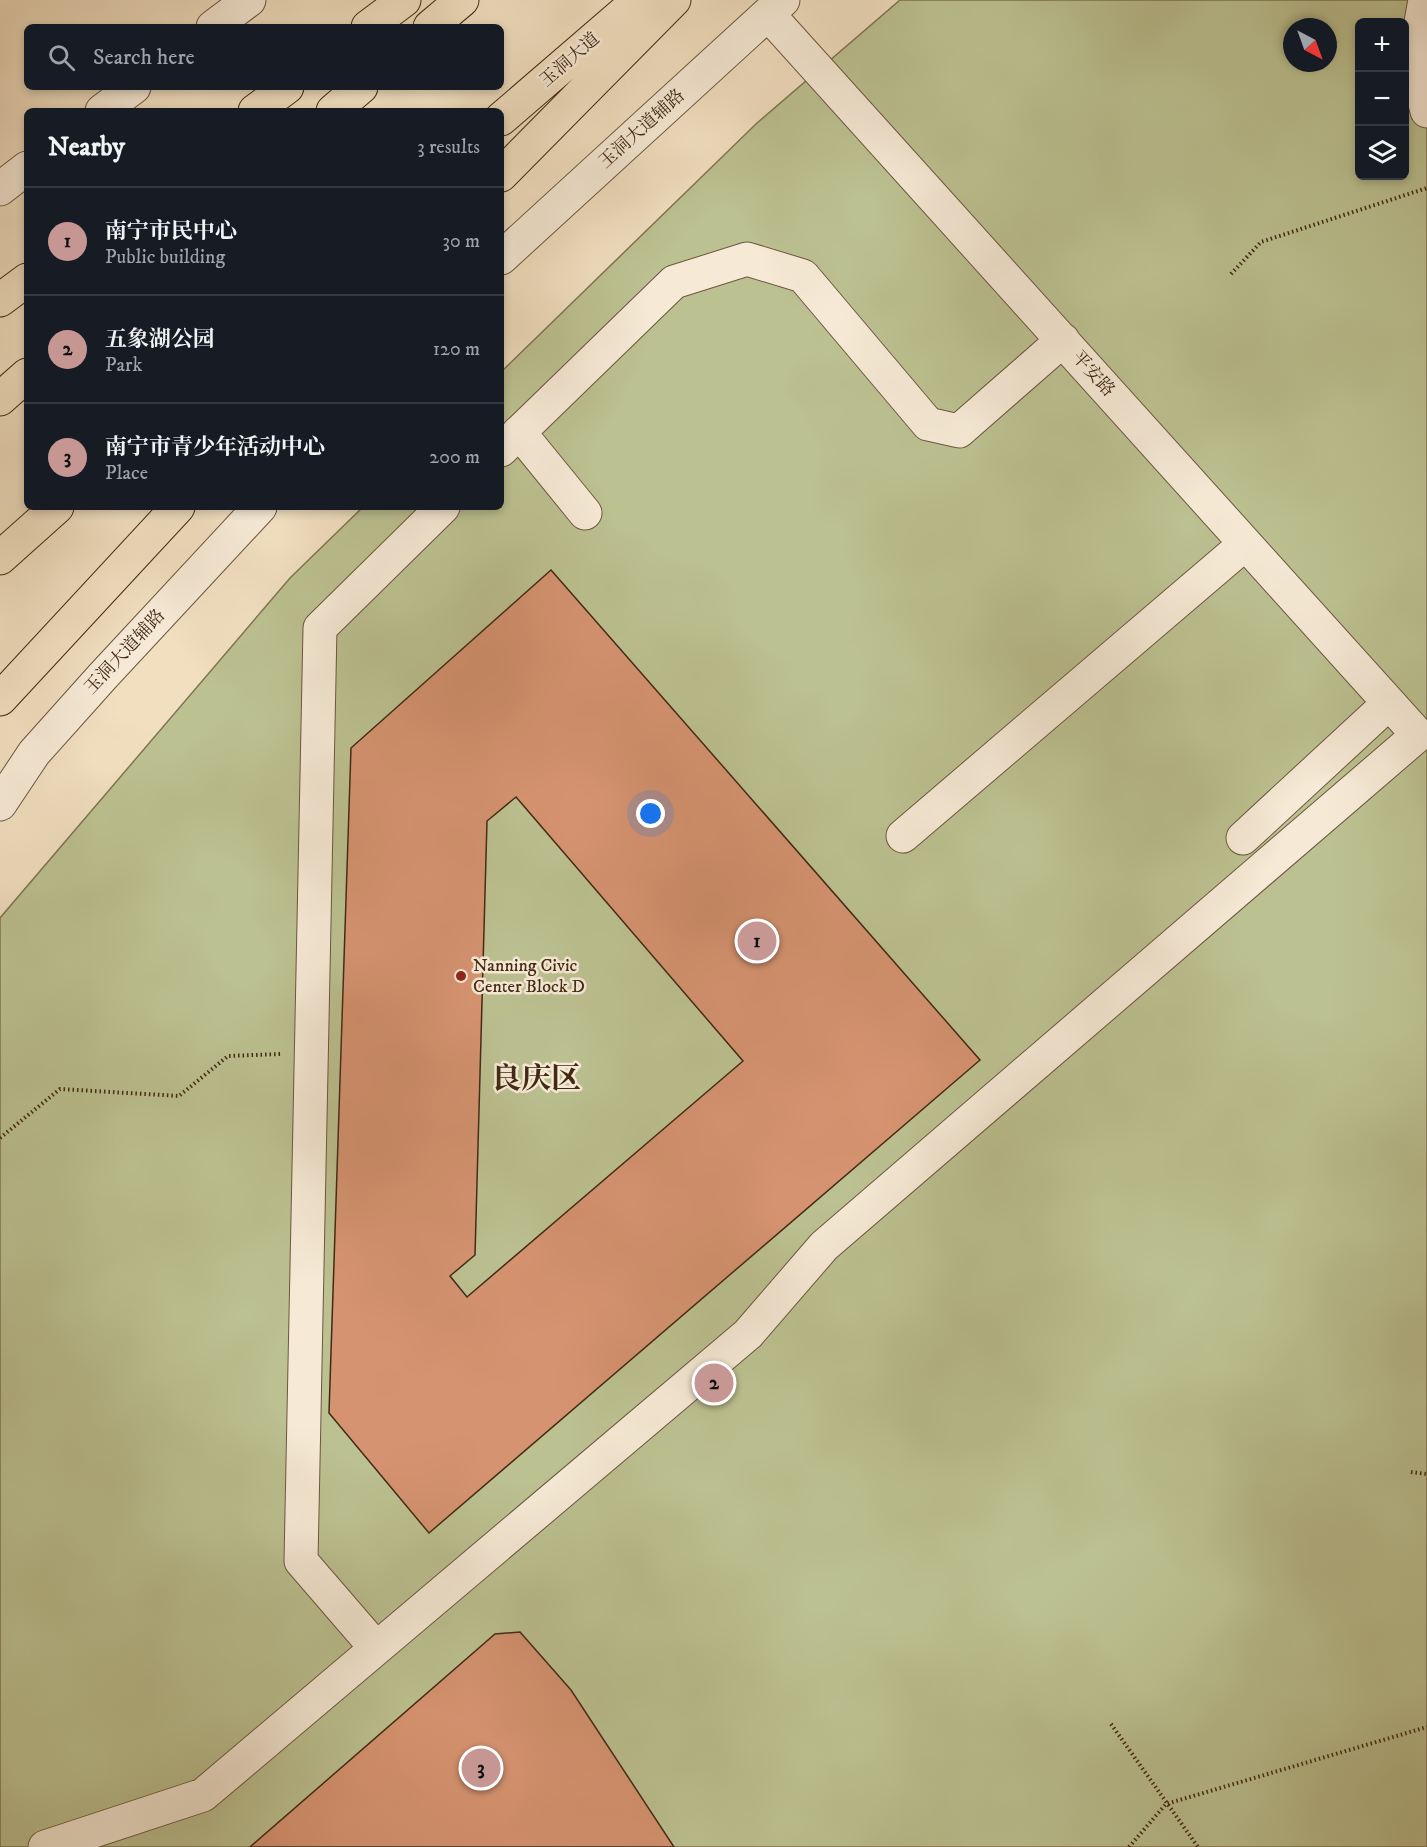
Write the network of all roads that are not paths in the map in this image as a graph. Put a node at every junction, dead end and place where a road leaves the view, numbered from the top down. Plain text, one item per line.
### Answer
1 (249, 0) edge
2 (404, 0) edge
3 (462, 0) edge
4 (639, 0) edge
5 (674, 0) edge
6 (1425, 0) edge
7 (776, 7) edge
8 (217, 24) edge
9 (372, 24) edge
10 (434, 24) edge
11 (130, 90) edge
12 (283, 90) edge
13 (358, 90) edge
14 (106, 108) edge
15 (259, 108) edge
16 (336, 108) edge
17 (1427, 111) edge
18 (504, 116) edge
19 (24, 170) edge
20 (504, 172) edge
21 (0, 189) edge
22 (504, 255) edge
23 (24, 282) edge
24 (0, 300) edge
25 (1062, 340) junction
26 (24, 378) edge
27 (0, 399) edge
28 (510, 441) edge
29 (54, 510) edge
30 (175, 510) edge
31 (257, 510) edge
32 (440, 510) edge
33 (585, 513) dead end
34 (1245, 544) junction
35 (0, 558) edge
36 (0, 699) edge
37 (1389, 702) junction
38 (0, 804) edge
39 (903, 836) dead end
40 (1243, 838) dead end
41 (376, 1648) junction
42 (45, 1847) edge

1 - 8 street
2 - 9 main road
3 - 10 main road
4 - 18 main road, 玉洞大道
5 - 20 main road
6 - 17 street
7 - 22 street, 玉洞大道辅路
7 - 25 street, 平安路
11 - 14 street
12 - 15 main road
13 - 16 main road
19 - 21 street
23 - 24 main road
25 - 28 street
25 - 34 street, 平安路
26 - 27 main road
28 - 33 street
29 - 35 main road
30 - 36 main road
31 - 38 street, 玉洞大道辅路
32 - 41 street
34 - 37 street, 平安路
34 - 39 street
37 - 40 street
37 - 41 street, 平安路
41 - 42 street

